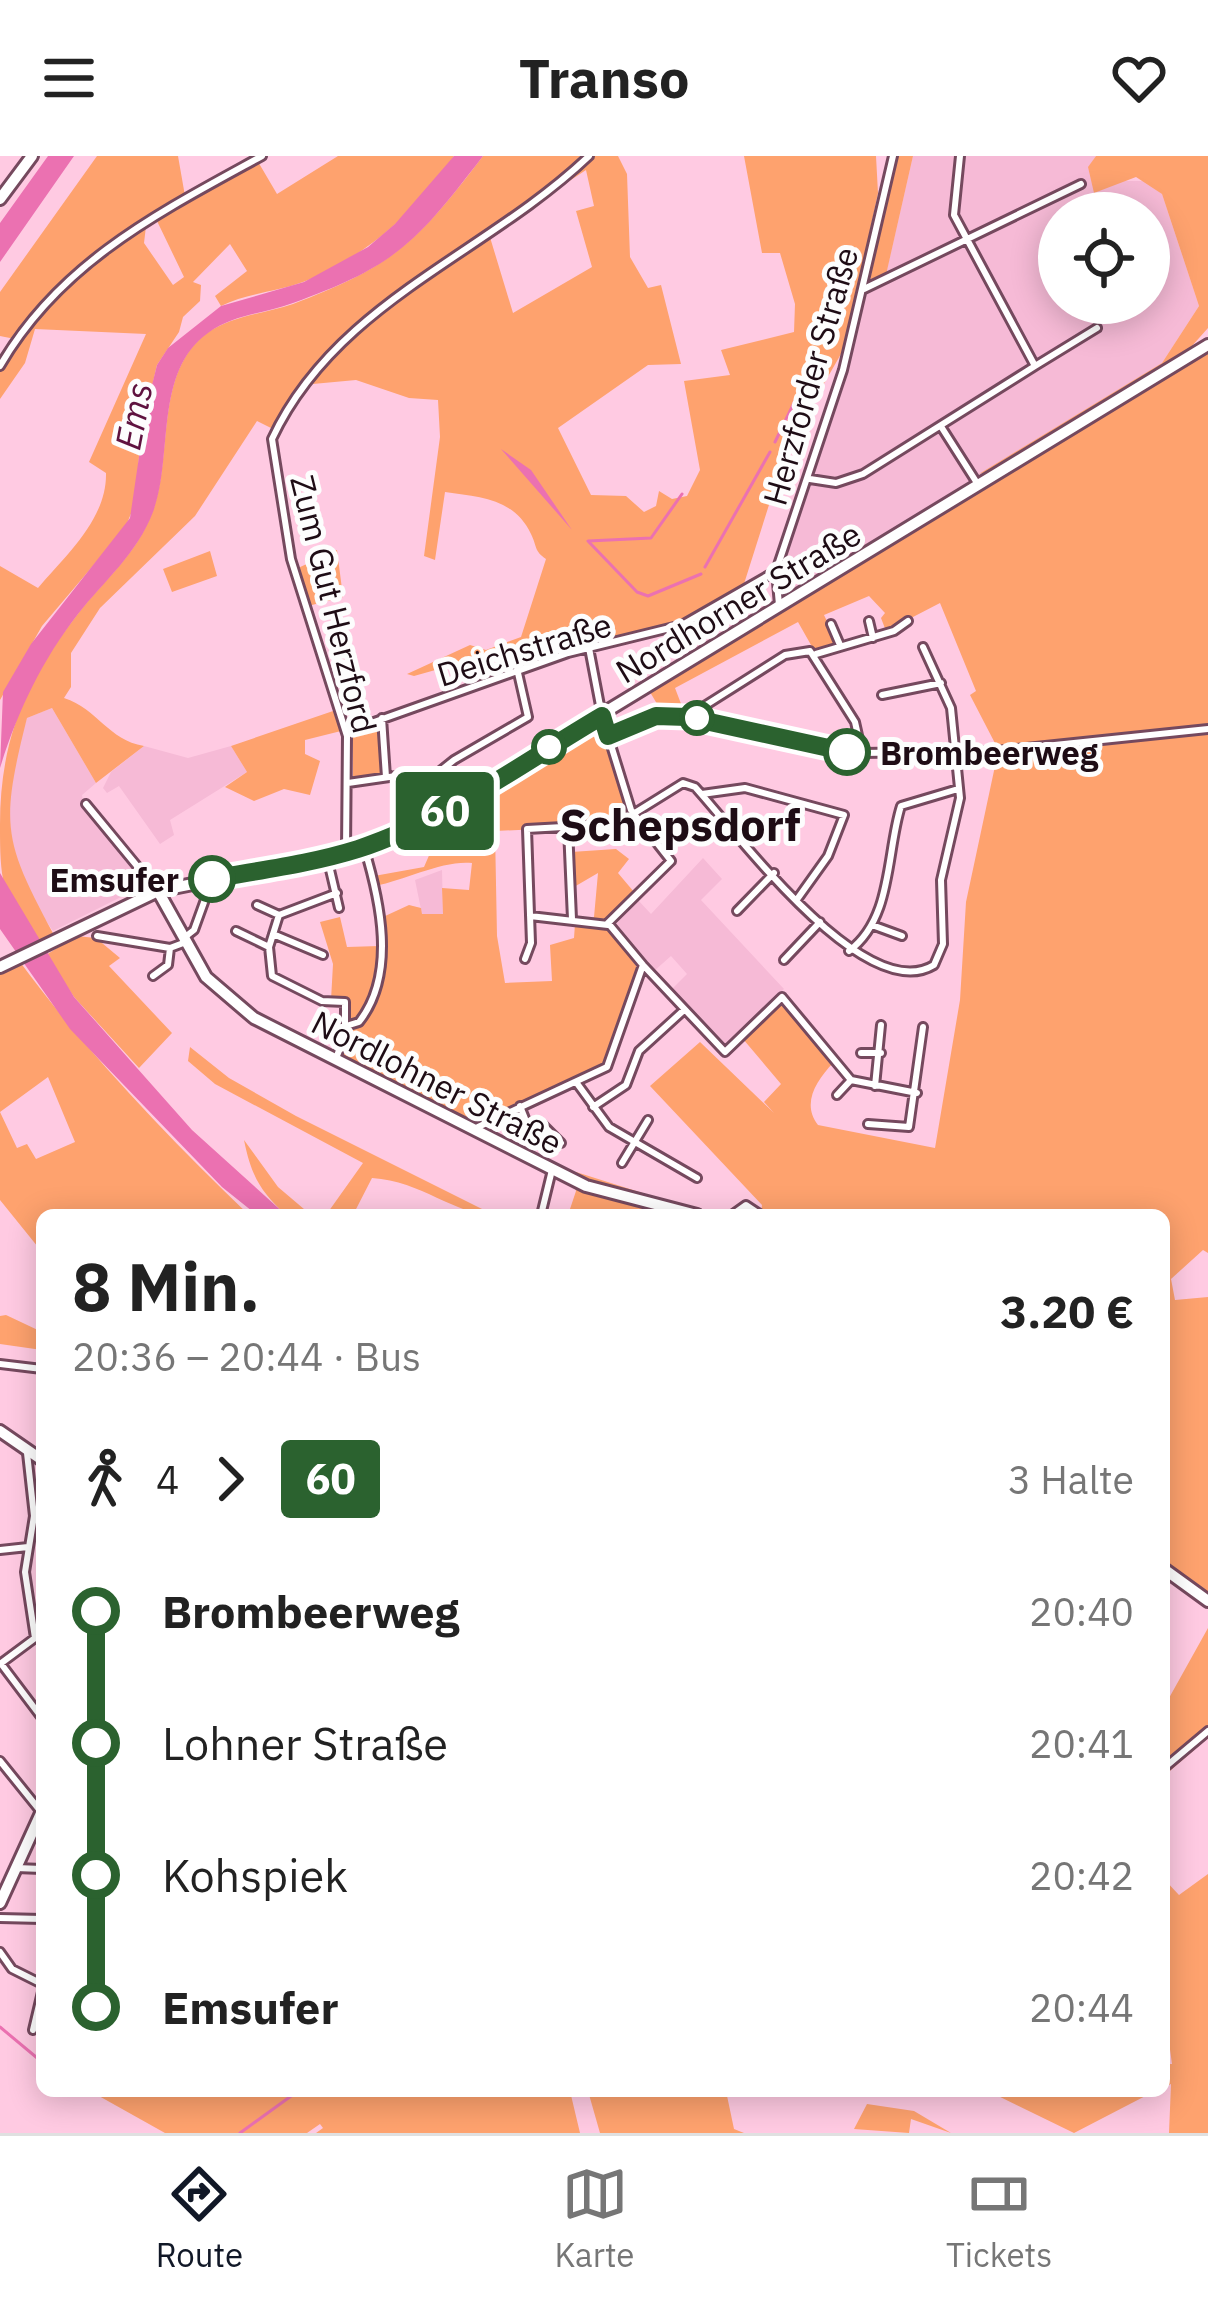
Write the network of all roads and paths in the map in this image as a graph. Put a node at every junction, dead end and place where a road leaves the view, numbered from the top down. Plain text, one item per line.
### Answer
1 (32, 156) edge
2 (262, 156) edge
3 (589, 156) edge
4 (893, 156) edge
5 (961, 156) edge
6 (1081, 184) dead end
7 (0, 200) edge
8 (968, 242) junction
9 (864, 289) junction
10 (1097, 328) dead end
11 (1208, 345) edge
12 (0, 366) edge
13 (1035, 366) junction
14 (942, 428) junction
15 (968, 468) junction
16 (996, 476) junction
17 (810, 479) junction
18 (979, 486) junction
19 (776, 571) junction
20 (781, 608) junction
21 (869, 621) dead end
22 (908, 621) dead end
23 (831, 624) dead end
24 (873, 638) junction
25 (840, 645) junction
26 (923, 647) dead end
27 (589, 648) junction
28 (816, 654) junction
29 (518, 673) junction
30 (941, 683) junction
31 (882, 695) dead end
32 (602, 716) junction
33 (687, 717) junction
34 (382, 718) junction
35 (1208, 729) edge
36 (346, 732) junction
37 (608, 736) junction
38 (951, 752) junction
39 (862, 753) junction
40 (386, 777) junction
41 (348, 782) junction
42 (419, 788) junction
43 (958, 790) junction
44 (701, 795) junction
45 (86, 804) dead end
46 (633, 815) junction
47 (424, 822) junction
48 (568, 829) junction
49 (364, 847) junction
50 (346, 852) junction
51 (327, 857) junction
52 (774, 873) junction
53 (158, 891) junction
54 (337, 893) junction
55 (207, 894) dead end
56 (798, 898) junction
57 (257, 905) dead end
58 (339, 908) dead end
59 (737, 911) dead end
60 (279, 915) junction
61 (530, 916) junction
62 (572, 919) junction
63 (820, 922) junction
64 (872, 925) junction
65 (608, 926) junction
66 (236, 931) dead end
67 (272, 934) junction
68 (97, 936) dead end
69 (902, 936) dead end
70 (185, 940) junction
71 (268, 947) junction
72 (170, 948) junction
73 (849, 951) junction
74 (323, 956) dead end
75 (525, 959) dead end
76 (784, 960) dead end
77 (5, 964) edge
78 (643, 965) junction
79 (153, 976) dead end
80 (684, 1010) junction
81 (881, 1025) dead end
82 (346, 1026) junction
83 (923, 1027) dead end
84 (861, 1053) dead end
85 (881, 1053) junction
86 (334, 1061) junction
87 (851, 1080) junction
88 (576, 1082) junction
89 (874, 1087) junction
90 (917, 1094) junction
91 (837, 1095) dead end
92 (520, 1106) junction
93 (593, 1107) junction
94 (647, 1120) dead end
95 (868, 1124) dead end
96 (478, 1127) junction
97 (634, 1142) junction
98 (561, 1143) dead end
99 (622, 1163) dead end
100 (552, 1169) junction
101 (698, 1178) dead end
102 (542, 1209) edge
103 (673, 1209) edge
104 (0, 1364) edge
105 (36, 1368) edge
106 (0, 1431) edge
107 (36, 1454) edge
108 (36, 1486) edge
109 (28, 1546) junction
110 (0, 1550) edge
111 (1170, 1573) edge
112 (1208, 1601) edge
113 (0, 1663) edge
114 (36, 1710) edge
115 (1208, 1731) edge
116 (0, 1760) edge
117 (1170, 1763) edge
118 (36, 1805) edge
119 (36, 1825) edge
120 (16, 1868) junction
121 (36, 1868) edge
122 (4, 1881) edge
123 (0, 1903) edge
124 (0, 1918) edge
125 (36, 1919) edge
126 (0, 1952) edge
127 (36, 1984) edge
128 (36, 2016) edge
129 (33, 2030) dead end

1 - 7 main road
2 - 12 street
3 - 36 street, Zum Gut Herzford
4 - 9 street, Herzforder Straße
5 - 8 street
6 - 8 street
8 - 9 street
8 - 13 street
9 - 17 street, Herzforder Straße
10 - 13 street
11 - 16 main road, Nordhorner Straße
13 - 14 street
14 - 15 street
14 - 17 street
15 - 16 street
15 - 18 street
16 - 18 main road, Nordhorner Straße
17 - 19 street, Herzforder Straße
18 - 20 main road, Nordhorner Straße
19 - 20 street, Herzforder Straße
19 - 27 street, Deichstraße
20 - 32 main road, Nordhorner Straße
21 - 24 street
22 - 24 street
23 - 25 street
24 - 25 street
25 - 28 street
26 - 30 street
27 - 29 street, Deichstraße
27 - 32 street
28 - 33 street
28 - 39 street
29 - 34 street, Deichstraße
29 - 42 street
30 - 31 street
30 - 38 street
32 - 37 street
32 - 47 main road, Nordhorner Straße
33 - 37 street
33 - 39 street
34 - 36 street, Deichstraße
34 - 40 street
35 - 38 street
36 - 41 street, Zum Gut Herzford
37 - 46 street
38 - 39 street
38 - 43 street
40 - 41 street
40 - 42 street
41 - 50 street, Zum Gut Herzford
42 - 47 street
43 - 64 street
43 - 73 street
44 - 46 street
44 - 52 street
44 - 56 street
45 - 53 street
46 - 48 street
46 - 65 street
47 - 49 main road, Nordhorner Straße
48 - 61 street
48 - 62 street
49 - 50 main road, Nordhorner Straße
49 - 82 street
50 - 51 main road, Nordhorner Straße
51 - 53 main road, Nordhorner Straße
51 - 54 street
52 - 56 street
52 - 59 street
53 - 70 main road, Nordlohner Straße
53 - 77 main road, Nordhorner Straße
54 - 58 street
54 - 60 street
55 - 70 street
56 - 63 street
57 - 60 street
60 - 67 street
61 - 62 street
61 - 75 street
62 - 65 street
63 - 73 street
63 - 76 street
64 - 69 street
64 - 73 street
65 - 78 street
66 - 71 street
67 - 71 street
67 - 74 street
68 - 72 street
70 - 72 street
70 - 86 main road, Nordlohner Straße
71 - 82 street
72 - 79 street
78 - 80 street
78 - 88 street
80 - 87 street
80 - 93 street
81 - 85 street
82 - 86 street
83 - 90 street
84 - 85 street
85 - 89 street
86 - 96 main road, Nordlohner Straße
87 - 89 street
87 - 91 street
88 - 92 street
88 - 93 street
89 - 90 street
90 - 95 street
92 - 96 street
92 - 98 street
93 - 97 street
94 - 97 street
96 - 100 main road, Nordlohner Straße
97 - 99 street
97 - 101 street
100 - 102 street
100 - 103 main road, Nordlohner Straße
104 - 105 street
106 - 107 main road
108 - 109 street
109 - 110 street
109 - 113 street
111 - 112 main road
113 - 114 street
115 - 117 street
116 - 118 street
119 - 120 main road
120 - 121 street
120 - 122 main road
122 - 123 main road
124 - 125 street
126 - 127 street
128 - 129 street

